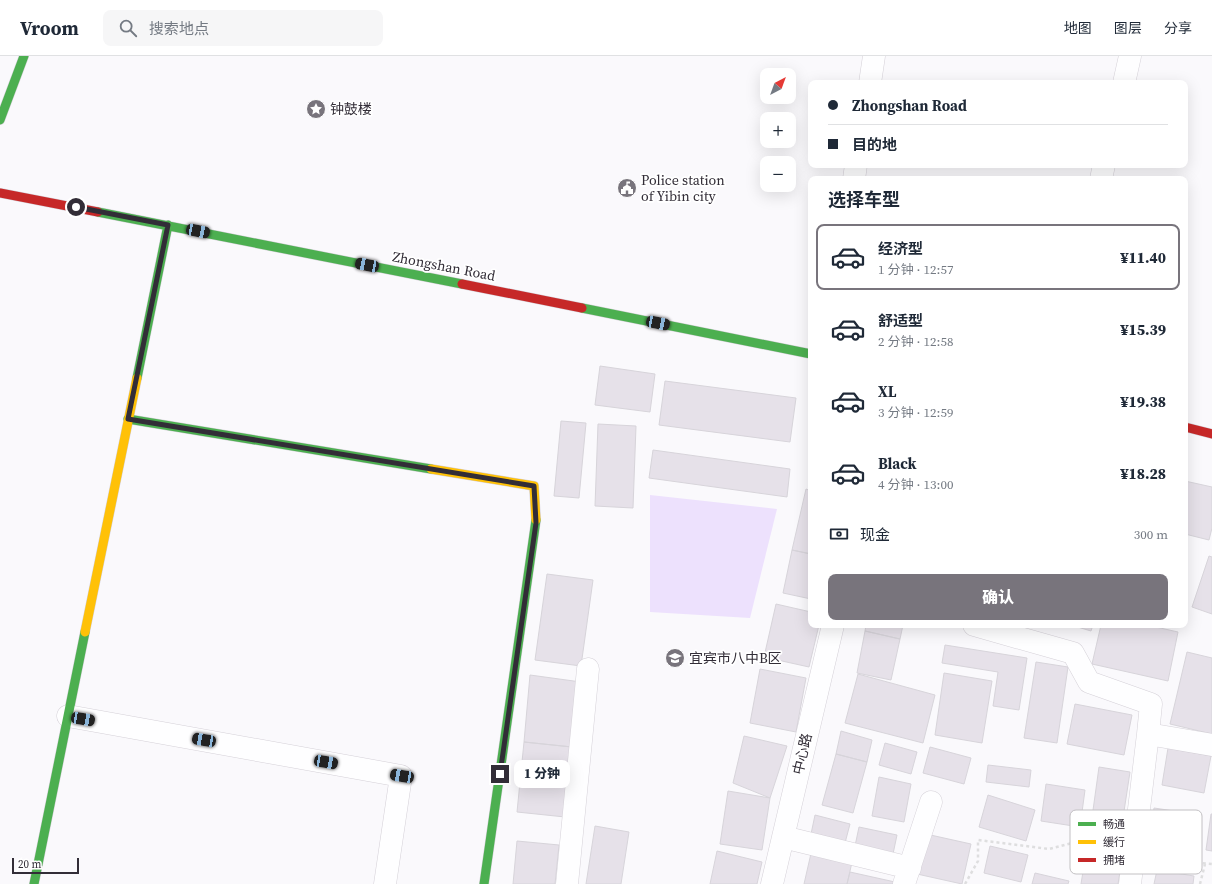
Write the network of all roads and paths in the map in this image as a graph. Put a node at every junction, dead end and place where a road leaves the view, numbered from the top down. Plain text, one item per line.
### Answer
1 (24, 56) edge
2 (874, 56) edge
3 (1130, 56) edge
4 (870, 80) edge
5 (1125, 80) edge
6 (0, 120) edge
7 (0, 192) edge
8 (168, 225) junction
9 (808, 353) edge
10 (128, 419) junction
11 (1188, 428) edge
12 (1212, 434) edge
13 (832, 628) edge
14 (985, 628) edge
15 (588, 668) dead end
16 (68, 716) junction
17 (1148, 734) junction
18 (1212, 745) edge
19 (931, 802) dead end
20 (1139, 810) edge
21 (783, 837) junction
22 (1070, 844) edge
23 (1202, 864) edge
24 (1205, 864) junction
25 (1212, 864) edge
26 (1131, 874) edge
27 (907, 876) edge
28 (34, 884) edge
29 (385, 884) edge
30 (484, 884) edge
31 (567, 884) edge
32 (772, 884) edge
33 (965, 884) edge
34 (1130, 884) edge
35 (1200, 884) edge

1 - 6 street
2 - 4 street
3 - 5 street
7 - 8 street, Zhongshan Road
8 - 9 street, Zhongshan Road
8 - 10 street
10 - 16 street
10 - 30 street
11 - 12 street
13 - 21 street, 中心路
14 - 17 street
15 - 31 street
16 - 28 street
16 - 29 street
17 - 18 street
17 - 20 street
19 - 27 street
21 - 27 street
21 - 32 street, 中心路
22 - 33 path
23 - 24 path
24 - 25 path
24 - 35 path
26 - 34 street

